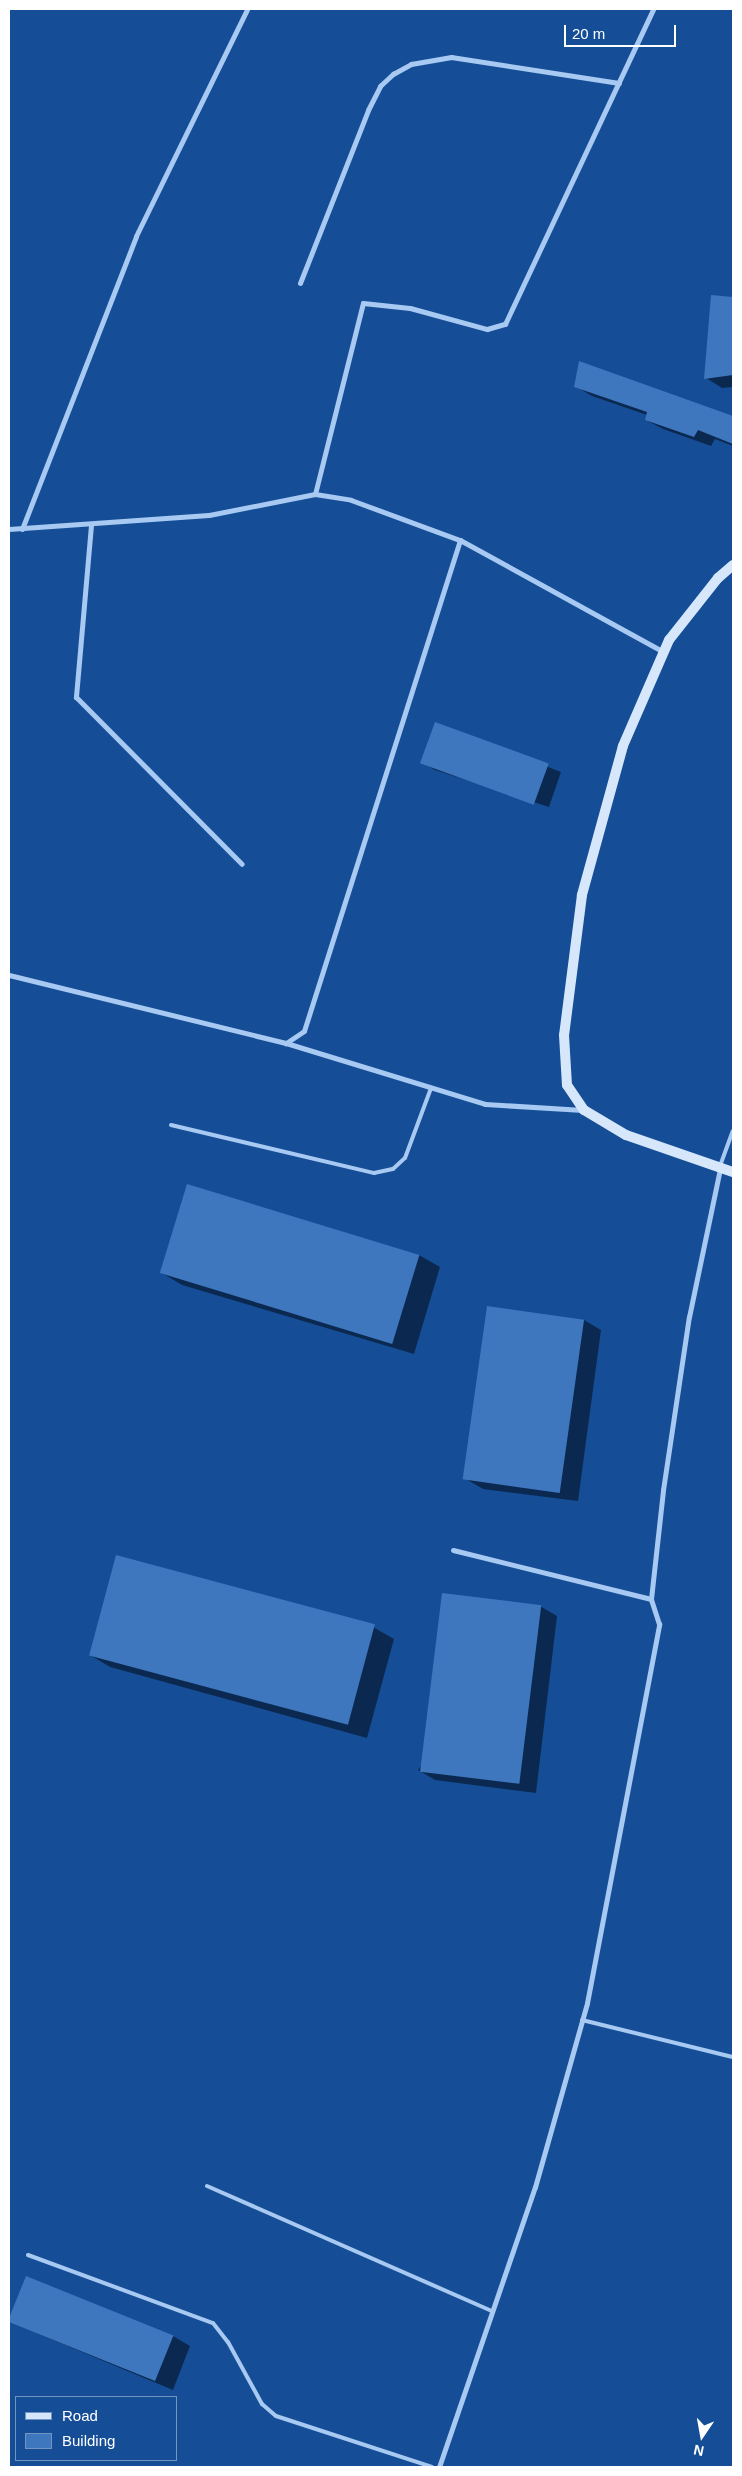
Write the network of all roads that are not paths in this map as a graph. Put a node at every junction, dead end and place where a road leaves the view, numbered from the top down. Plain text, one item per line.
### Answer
1 (247, 9) edge
2 (653, 9) edge
3 (619, 83) junction
4 (300, 283) dead end
5 (315, 494) junction
6 (91, 525) junction
7 (22, 528) junction
8 (9, 529) edge
9 (460, 540) junction
10 (733, 565) edge
11 (664, 652) junction
12 (242, 864) dead end
13 (9, 975) edge
14 (286, 1044) junction
15 (431, 1088) junction
16 (584, 1110) junction
17 (171, 1125) dead end
18 (733, 1131) edge
19 (720, 1167) junction
20 (733, 1172) edge
21 (453, 1550) dead end
22 (651, 1599) junction
23 (582, 2020) junction
24 (733, 2057) edge
25 (207, 2186) dead end
26 (28, 2255) dead end
27 (492, 2311) junction
28 (432, 2467) edge
29 (439, 2467) edge

1 - 7 street
2 - 3 street
3 - 4 street
3 - 5 street
5 - 6 street
5 - 9 street
6 - 7 street
6 - 12 street
7 - 8 street
9 - 11 street
9 - 14 street
10 - 11 street
11 - 16 street
13 - 14 street
14 - 15 street
15 - 16 street
15 - 17 lane
16 - 19 street
18 - 19 lane
19 - 20 street
19 - 22 street
21 - 22 street
22 - 23 street
23 - 24 lane
23 - 27 street
25 - 27 lane
26 - 28 lane
27 - 29 street

